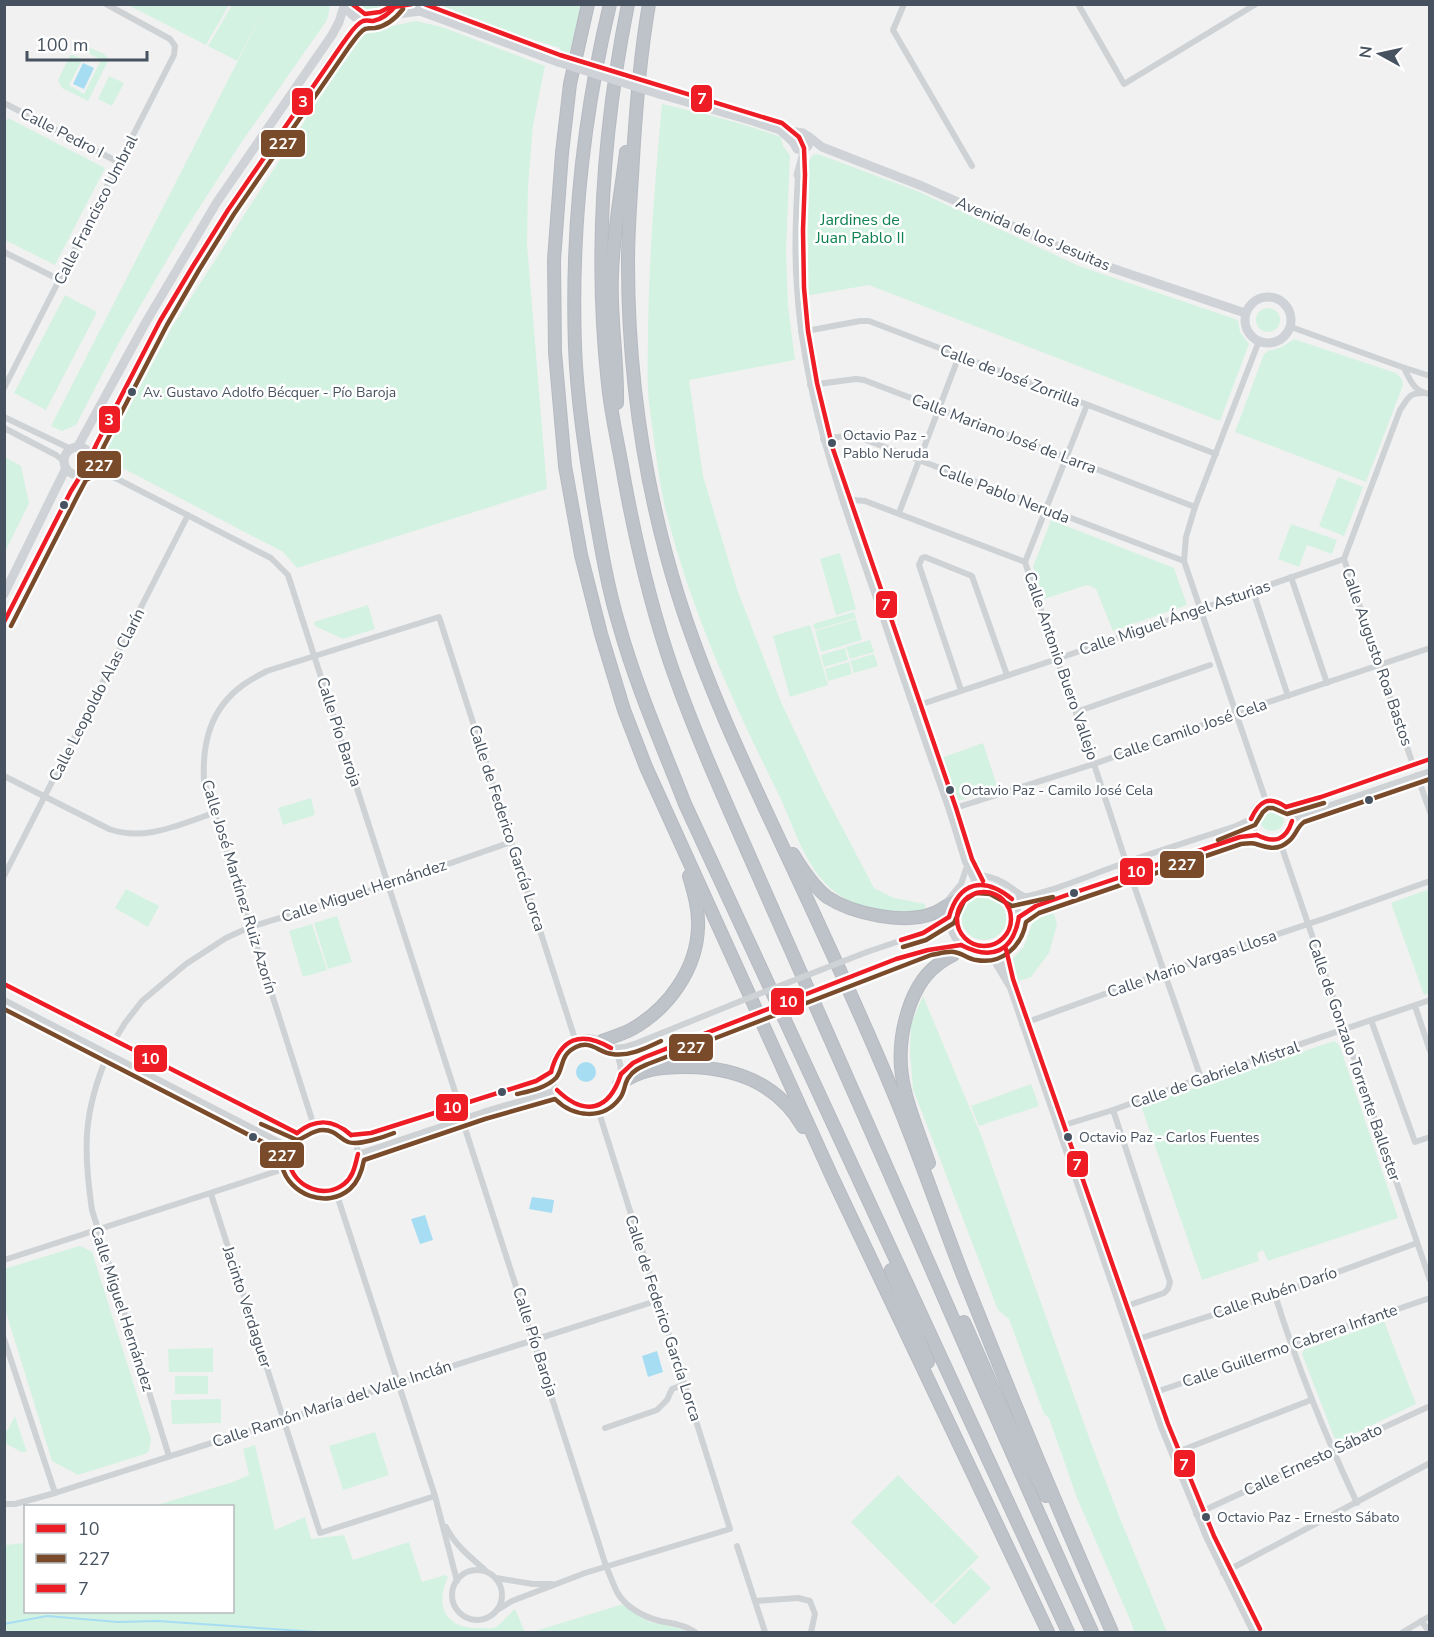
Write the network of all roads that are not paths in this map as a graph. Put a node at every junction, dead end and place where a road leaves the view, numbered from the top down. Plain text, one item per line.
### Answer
1 (106, 4) edge
2 (397, 4) edge
3 (588, 4) edge
4 (610, 4) edge
5 (628, 4) edge
6 (649, 4) edge
7 (904, 4) edge
8 (1078, 4) edge
9 (1256, 4) edge
10 (344, 5) edge
11 (417, 8) edge
12 (390, 15) junction
13 (363, 21) junction
14 (4, 103) edge
15 (635, 116) junction
16 (801, 143) junction
17 (120, 163) junction
18 (972, 166) dead end
19 (798, 175) joint
20 (4, 252) edge
21 (60, 280) junction
22 (1245, 313) junction
23 (1291, 327) junction
24 (801, 332) junction
25 (1259, 341) junction
26 (959, 356) junction
27 (1404, 368) junction
28 (1430, 375) edge
29 (810, 385) junction
30 (4, 388) edge
31 (1426, 394) edge
32 (1087, 405) junction
33 (938, 409) junction
34 (4, 417) edge
35 (4, 428) edge
36 (616, 435) junction
37 (823, 439) junction
38 (74, 448) junction
39 (1216, 453) junction
40 (1066, 457) junction
41 (91, 461) junction
42 (919, 461) junction
43 (65, 465) junction
44 (81, 475) junction
45 (843, 503) junction
46 (1195, 507) junction
47 (1046, 510) junction
48 (899, 513) junction
49 (188, 515) junction
50 (1344, 559) junction
51 (1184, 561) junction
52 (1026, 562) junction
53 (1292, 577) junction
54 (1252, 591) junction
55 (4, 594) edge
56 (1200, 609) junction
57 (439, 617) joint
58 (4, 623) edge
59 (1430, 648) edge
60 (314, 656) junction
61 (1057, 659) junction
62 (1210, 665) dead end
63 (1380, 666) junction
64 (1007, 675) junction
65 (1327, 683) junction
66 (961, 690) junction
67 (1288, 696) junction
68 (913, 707) junction
69 (1076, 712) junction
70 (1236, 713) junction
71 (1430, 759) edge
72 (1094, 764) junction
73 (1413, 765) junction
74 (646, 767) junction
75 (1430, 771) edge
76 (1417, 775) junction
77 (4, 776) edge
78 (752, 782) junction
79 (45, 796) junction
80 (1266, 801) junction
81 (1286, 807) junction
82 (949, 810) junction
83 (1430, 812) edge
84 (214, 813) junction
85 (1251, 819) junction
86 (1292, 821) junction
87 (1257, 835) junction
88 (1279, 839) junction
89 (511, 842) junction
90 (1126, 862) junction
91 (967, 868) junction
92 (1130, 874) junction
93 (4, 876) edge
94 (1430, 881) edge
95 (976, 884) junction
96 (388, 885) junction
97 (967, 888) junction
98 (1026, 897) junction
99 (1012, 899) junction
100 (954, 901) joint
101 (1048, 902) junction
102 (946, 913) junction
103 (1019, 917) junction
104 (1307, 924) junction
105 (250, 927) junction
106 (959, 951) junction
107 (999, 951) junction
108 (987, 954) junction
109 (998, 962) junction
110 (1165, 972) junction
111 (4, 984) edge
112 (4, 1000) edge
113 (1430, 1000) edge
114 (1414, 1006) junction
115 (1371, 1020) junction
116 (1022, 1024) junction
117 (1344, 1030) junction
118 (575, 1039) junction
119 (114, 1041) junction
120 (607, 1044) junction
121 (1430, 1051) edge
122 (108, 1054) junction
123 (551, 1072) junction
124 (1201, 1078) junction
125 (620, 1079) junction
126 (556, 1090) junction
127 (459, 1104) junction
128 (597, 1106) junction
129 (1113, 1110) junction
130 (462, 1119) junction
131 (313, 1123) junction
132 (1058, 1127) junction
133 (297, 1133) junction
134 (351, 1135) junction
135 (1430, 1137) edge
136 (289, 1147) junction
137 (845, 1151) junction
138 (358, 1154) junction
139 (290, 1167) junction
140 (833, 1179) junction
141 (335, 1189) junction
142 (211, 1194) junction
143 (97, 1230) junction
144 (916, 1232) junction
145 (1417, 1243) junction
146 (4, 1260) edge
147 (964, 1276) junction
148 (1430, 1280) edge
149 (1275, 1295) junction
150 (1430, 1298) edge
151 (659, 1300) junction
152 (1120, 1308) junction
153 (4, 1340) edge
154 (534, 1340) junction
155 (1132, 1341) junction
156 (1292, 1346) junction
157 (398, 1383) junction
158 (684, 1384) junction
159 (1150, 1394) junction
160 (1311, 1400) junction
161 (1430, 1406) edge
162 (283, 1420) junction
163 (605, 1428) dead end
164 (1333, 1452) junction
165 (1172, 1454) junction
166 (169, 1456) junction
167 (1430, 1463) edge
168 (969, 1466) junction
169 (55, 1493) junction
170 (435, 1496) junction
171 (1357, 1503) junction
172 (4, 1504) edge
173 (439, 1514) junction
174 (1196, 1514) junction
175 (736, 1546) dead end
176 (1076, 1550) junction
177 (606, 1566) junction
178 (488, 1572) junction
179 (1222, 1573) junction
180 (496, 1578) junction
181 (457, 1581) junction
182 (556, 1584) junction
183 (754, 1601) junction
184 (498, 1610) junction
185 (1430, 1616) edge
186 (1421, 1621) junction
187 (695, 1632) edge
188 (765, 1632) edge
189 (812, 1632) edge
190 (1048, 1632) edge
191 (1068, 1632) edge
192 (1092, 1632) edge
193 (1112, 1632) edge
194 (1253, 1632) edge
195 (1402, 1632) edge
196 (1430, 1632) edge

1 - 17 street, Calle Francisco Umbral
2 - 12 street
3 - 74 highway
4 - 137 highway
5 - 36 highway
6 - 15 highway
7 - 18 street
8 - 9 street
10 - 13 street
10 - 38 street
11 - 12 street
11 - 16 street, bridge
12 - 13 street
13 - 41 street
14 - 17 street, Calle Pedro I
15 - 36 highway
15 - 78 highway
16 - 19 street
16 - 22 street, Avenida de los Jesuitas
17 - 21 street, Calle Francisco Umbral
19 - 24 street
20 - 21 street
21 - 30 street, Calle Francisco Umbral
22 - 23 street
22 - 25 street
23 - 25 street
23 - 27 street
24 - 26 street, Calle de José Zorrilla
24 - 29 street
25 - 39 street
26 - 32 street, Calle de José Zorrilla
26 - 33 street
27 - 28 street
27 - 31 street
29 - 33 street, Calle Mariano José de Larra
29 - 37 street
31 - 50 street, Calle Augusto Roa Bastos
32 - 39 street, Calle de José Zorrilla
32 - 40 street, Calle Antonio Buero Vallejo
33 - 40 street, Calle Mariano José de Larra
33 - 42 street
34 - 38 street
35 - 43 street
36 - 144 highway
37 - 42 street, Calle Pablo Neruda
37 - 45 street
38 - 41 street
38 - 43 street
39 - 46 street
40 - 46 street, Calle Mariano José de Larra
40 - 47 street, Calle Antonio Buero Vallejo
41 - 44 street
41 - 49 street, Calle Pío Baroja
42 - 47 street, Calle Pablo Neruda
42 - 48 street
43 - 44 street
43 - 55 street
44 - 58 street
45 - 48 street
45 - 68 street
46 - 51 street
47 - 51 street, Calle Pablo Neruda
47 - 52 street, Calle Antonio Buero Vallejo
48 - 52 street
49 - 60 street, Calle Pío Baroja
49 - 79 street, Calle Leopoldo Alas Clarín
50 - 53 street, Calle Miguel Ángel Asturias
50 - 63 street, Calle Augusto Roa Bastos
51 - 56 street
52 - 61 street, Calle Antonio Buero Vallejo
53 - 54 street, Calle Miguel Ángel Asturias
53 - 65 street
54 - 56 street, Calle Miguel Ángel Asturias
54 - 67 street
56 - 61 street, Calle Miguel Ángel Asturias
56 - 70 street
57 - 60 street, Calle José Martínez Ruiz Azorín
57 - 89 street, Calle de Federico García Lorca
59 - 63 street, Calle Camilo José Cela
60 - 84 street, Calle José Martínez Ruiz Azorín
60 - 96 street, Calle Pío Baroja
61 - 64 street, Calle Miguel Ángel Asturias
61 - 69 street, Calle Antonio Buero Vallejo
62 - 69 street
63 - 65 street, Calle Camilo José Cela
63 - 73 street, Calle Augusto Roa Bastos
64 - 66 street, Calle Miguel Ángel Asturias
64 - 66 street
65 - 67 street, Calle Camilo José Cela
66 - 68 street, Calle Miguel Ángel Asturias
67 - 70 street, Calle Camilo José Cela
68 - 82 street
69 - 72 street, Calle Antonio Buero Vallejo
70 - 72 street, Calle Camilo José Cela
70 - 80 street
71 - 73 street
72 - 82 street, Calle Camilo José Cela
72 - 90 street, Calle Antonio Buero Vallejo
73 - 81 street
74 - 120 highway
74 - 140 highway
75 - 76 street
76 - 83 street
76 - 86 street
77 - 79 street
78 - 102 highway
78 - 147 highway
79 - 84 street
79 - 93 street, Calle Leopoldo Alas Clarín
80 - 81 street
80 - 85 street
81 - 86 street
82 - 91 street
84 - 105 street, Calle José Martínez Ruiz Azorín
85 - 87 street
85 - 90 street
86 - 88 street
87 - 88 street
87 - 92 street
88 - 104 street, Calle de Gonzalo Torrente Ballester
89 - 96 street, Calle Miguel Hernández
89 - 118 street, Calle de Federico García Lorca
90 - 98 street
91 - 95 street
91 - 97 street
91 - 98 street
91 - 102 street
92 - 101 street
92 - 110 street
94 - 104 street, Calle Mario Vargas Llosa
95 - 97 street
95 - 99 street
96 - 105 street, Calle Miguel Hernández
96 - 127 street, Calle Pío Baroja
97 - 100 street
98 - 99 street
99 - 103 street
100 - 102 highway
101 - 103 street
101 - 109 street
102 - 106 street
102 - 120 street, bridge
103 - 107 street
104 - 110 street, Calle Mario Vargas Llosa
104 - 117 street, Calle de Gonzalo Torrente Ballester
105 - 119 street, Calle Miguel Hernández
105 - 131 street, Calle José Martínez Ruiz Azorín
106 - 108 street
106 - 109 street
106 - 125 street, bridge
106 - 147 highway
107 - 108 street
107 - 109 street
108 - 109 street
109 - 116 street
110 - 116 street, Calle Mario Vargas Llosa
110 - 124 street
111 - 119 street
112 - 122 street
113 - 114 street, Calle de Gabriela Mistral
114 - 115 street, Calle de Gabriela Mistral
114 - 121 street
115 - 117 street, Calle de Gabriela Mistral
115 - 135 street
116 - 132 street
117 - 124 street, Calle de Gabriela Mistral
117 - 145 street, Calle de Gonzalo Torrente Ballester
118 - 120 street
118 - 123 street
119 - 133 street
120 - 125 street
122 - 136 street
122 - 143 street, Calle Miguel Hernández
123 - 126 street
123 - 127 street
124 - 129 street, Calle de Gabriela Mistral
125 - 128 street
125 - 140 highway
126 - 128 street
126 - 130 street
127 - 134 street
128 - 151 street, Calle de Federico García Lorca
129 - 132 street, Calle de Gabriela Mistral
129 - 152 street
130 - 138 street
130 - 154 street, Calle Pío Baroja
131 - 133 street
131 - 134 street
132 - 152 street
133 - 136 street
134 - 138 street
136 - 139 street
137 - 168 highway
137 - 191 highway
138 - 141 street
139 - 141 street
139 - 142 street
140 - 168 highway
141 - 157 street
142 - 143 street
142 - 162 street, Jacinto Verdaguer
143 - 146 street
143 - 166 street, Calle Miguel Hernández
144 - 176 highway
144 - 192 highway
145 - 148 street, Calle de Gonzalo Torrente Ballester
145 - 149 street, Calle Rubén Darío
147 - 176 highway
149 - 155 street, Calle Rubén Darío
149 - 156 street
150 - 156 street, Calle Guillermo Cabrera Infante
151 - 154 street, Calle Ramón María del Valle Inclán
151 - 158 street, Calle de Federico García Lorca
152 - 155 street
153 - 169 street
154 - 157 street, Calle Ramón María del Valle Inclán
154 - 177 street, Calle Pío Baroja
155 - 159 street
156 - 159 street, Calle Guillermo Cabrera Infante
156 - 160 street
157 - 162 street, Calle Ramón María del Valle Inclán
157 - 170 street
158 - 163 street
158 - 177 street, Calle de Federico García Lorca
159 - 165 street
160 - 164 street
160 - 165 street
161 - 164 street, Calle Ernesto Sábato
162 - 166 street, Calle Ramón María del Valle Inclán
162 - 170 street, Jacinto Verdaguer
164 - 171 street
164 - 174 street, Calle Ernesto Sábato
165 - 174 street
166 - 169 street, Calle Ramón María del Valle Inclán
167 - 171 street
168 - 190 highway
169 - 172 street, Calle Ramón María del Valle Inclán
170 - 173 street
171 - 179 street
173 - 178 street
173 - 181 street
174 - 179 street
175 - 183 street
176 - 193 highway
177 - 182 street
177 - 187 street, Calle Pío Baroja
178 - 180 street
178 - 181 street
179 - 194 street
180 - 182 street
180 - 184 street
181 - 184 street
182 - 184 street
183 - 188 street
183 - 189 street
185 - 186 street
186 - 195 street
186 - 196 street

